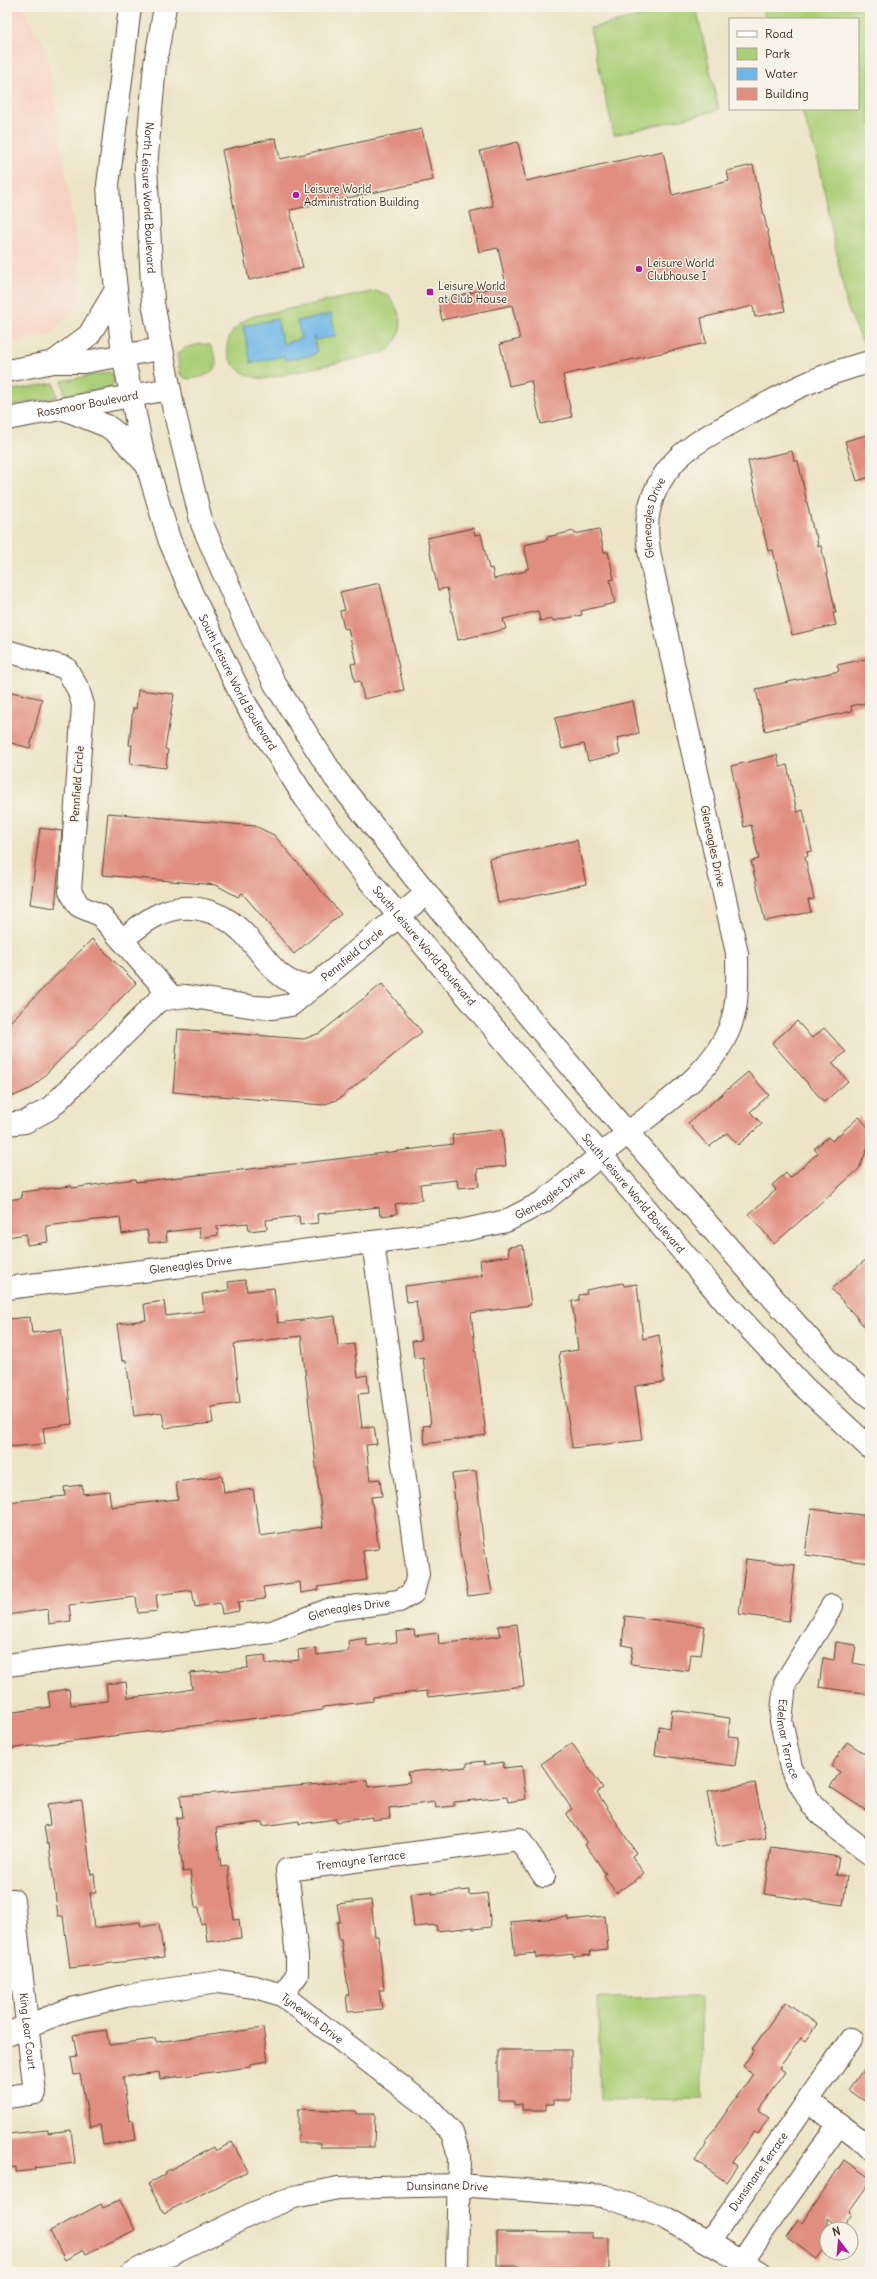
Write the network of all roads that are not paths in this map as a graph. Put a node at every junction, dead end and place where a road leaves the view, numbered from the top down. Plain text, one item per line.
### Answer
1 (130, 7) edge
2 (165, 7) edge
3 (116, 290) junction
4 (161, 349) junction
5 (123, 355) junction
6 (54, 362) junction
7 (870, 362) edge
8 (7, 371) edge
9 (169, 389) junction
10 (130, 395) junction
11 (64, 409) junction
12 (7, 419) edge
13 (146, 464) junction
14 (7, 651) edge
15 (427, 893) junction
16 (399, 916) junction
17 (122, 940) junction
18 (316, 985) junction
19 (172, 996) junction
20 (7, 1124) edge
21 (629, 1132) junction
22 (601, 1155) junction
23 (373, 1242) junction
24 (7, 1288) edge
25 (870, 1397) edge
26 (870, 1448) edge
27 (832, 1606) dead end
28 (7, 1665) edge
29 (870, 1854) edge
30 (544, 1876) dead end
31 (7, 1900) edge
32 (282, 1996) junction
33 (28, 2026) junction
34 (7, 2034) edge
35 (851, 2040) dead end
36 (7, 2097) edge
37 (808, 2101) junction
38 (839, 2124) junction
39 (870, 2147) edge
40 (459, 2185) junction
41 (709, 2242) junction
42 (751, 2267) edge
43 (133, 2272) edge
44 (457, 2272) edge

1 - 3 street
2 - 4 street, North Leisure World Boulevard
3 - 5 street
3 - 6 street
4 - 5 street
4 - 9 street, North Leisure World Boulevard
5 - 6 street
5 - 10 street, South Leisure World Boulevard
6 - 8 street
7 - 21 street, Gleneagles Drive
9 - 10 street, Rossmoor Boulevard
9 - 15 street
10 - 11 street, Rossmoor Boulevard
10 - 13 street, South Leisure World Boulevard
11 - 12 street, Rossmoor Boulevard
11 - 13 street
13 - 16 street, South Leisure World Boulevard
14 - 17 street, Pennfield Circle
15 - 16 street, Pennfield Circle
15 - 21 street
16 - 18 street, Pennfield Circle
16 - 22 street, South Leisure World Boulevard
17 - 18 street, Pennfield Circle
17 - 19 street, Pennfield Circle
18 - 19 street, Pennfield Circle
19 - 20 street, Pennfield Circle
21 - 22 street, Gleneagles Drive
21 - 25 street
22 - 23 street, Gleneagles Drive
22 - 26 street, South Leisure World Boulevard
23 - 24 street, Gleneagles Drive
23 - 28 street, Gleneagles Drive
27 - 29 street, Edelmar Terrace
30 - 32 street, Tremayne Terrace
31 - 33 street, King Lear Court
32 - 33 street, Tynewick Drive
32 - 40 street, Tynewick Drive
33 - 34 street, Tynewick Drive
33 - 36 street, King Lear Court
35 - 37 street, Dunsinane Terrace
37 - 38 street
37 - 41 street, Dunsinane Terrace
38 - 39 street
38 - 42 street
40 - 41 street, Dunsinane Drive
40 - 43 street, Dunsinane Drive
40 - 44 street, Tynewick Drive
41 - 42 street, Dunsinane Drive

